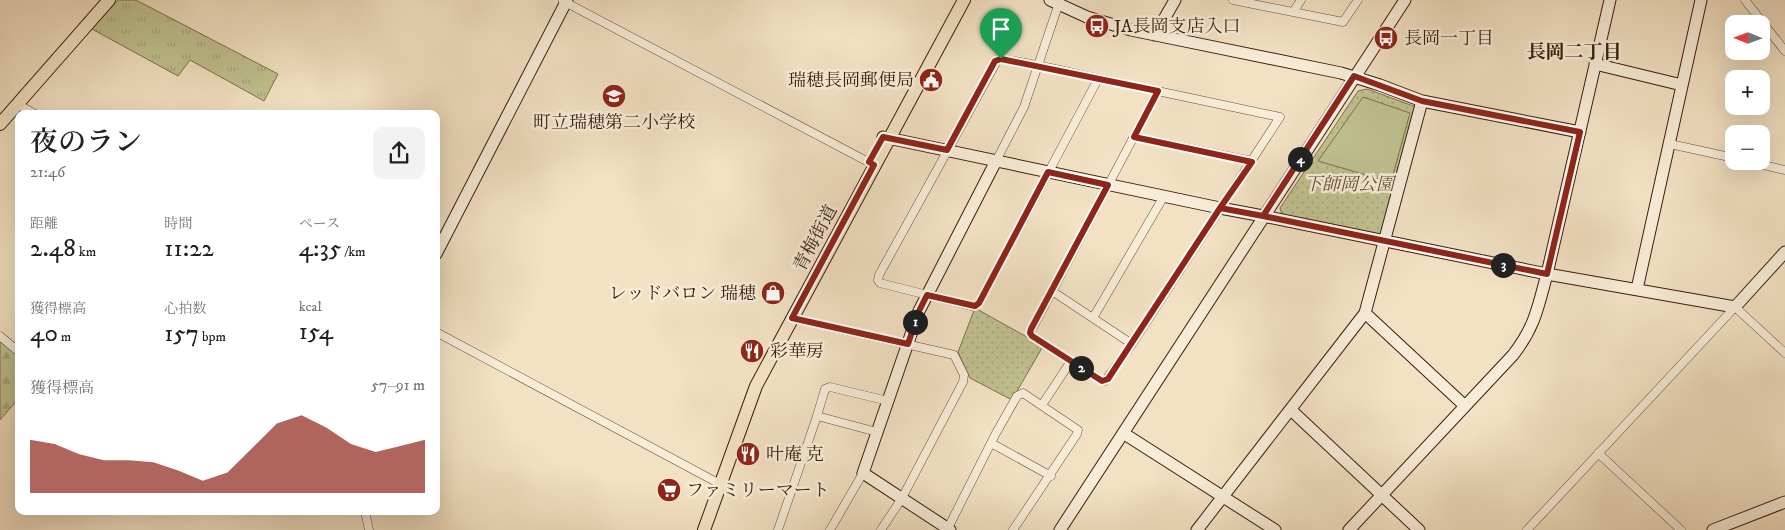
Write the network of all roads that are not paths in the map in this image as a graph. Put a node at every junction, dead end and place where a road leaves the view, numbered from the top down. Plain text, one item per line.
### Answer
1 (109, 0) edge
2 (954, 0) edge
3 (964, 0) edge
4 (1175, 0) edge
5 (1233, 0) edge
6 (1301, 0) edge
7 (1358, 0) edge
8 (1405, 0) edge
9 (1610, 0) edge
10 (1701, 0) edge
11 (1746, 0) edge
12 (564, 1) edge
13 (1056, 1) edge
14 (1246, 1) edge
15 (1293, 12) junction
16 (1155, 35) junction
17 (1785, 51) edge
18 (1595, 64) junction
19 (1038, 66) junction
20 (1354, 76) junction
21 (1098, 79) junction
22 (1682, 85) junction
23 (1158, 91) junction
24 (1422, 101) junction
25 (17, 104) junction
26 (27, 110) edge
27 (0, 124) edge
28 (1580, 132) junction
29 (886, 137) junction
30 (1134, 137) junction
31 (1670, 144) junction
32 (947, 150) junction
33 (1725, 156) edge
34 (996, 161) junction
35 (1252, 162) junction
36 (871, 164) junction
37 (1770, 167) edge
38 (1785, 170) edge
39 (1048, 172) junction
40 (1108, 185) junction
41 (1164, 196) junction
42 (1220, 208) junction
43 (1263, 216) junction
44 (1384, 240) junction
45 (440, 246) edge
46 (1785, 252) edge
47 (1547, 274) junction
48 (1637, 289) junction
49 (1052, 291) junction
50 (927, 295) junction
51 (1735, 307) junction
52 (1365, 313) junction
53 (792, 318) junction
54 (1093, 318) junction
55 (440, 334) edge
56 (0, 336) edge
57 (908, 344) junction
58 (1132, 344) junction
59 (15, 349) edge
60 (1785, 353) edge
61 (1071, 361) junction
62 (888, 401) junction
63 (1042, 405) junction
64 (1465, 406) junction
65 (1291, 410) junction
66 (817, 416) junction
67 (877, 432) junction
68 (1123, 433) junction
69 (991, 443) junction
70 (1598, 453) junction
71 (862, 473) junction
72 (1050, 476) junction
73 (717, 483) junction
74 (1382, 495) junction
75 (1223, 496) junction
76 (902, 498) junction
77 (1785, 502) edge
78 (366, 515) edge
79 (369, 530) edge
80 (696, 530) edge
81 (704, 530) edge
82 (778, 530) edge
83 (830, 530) edge
84 (881, 530) edge
85 (948, 530) edge
86 (1013, 530) edge
87 (1060, 530) edge
88 (1197, 530) edge
89 (1275, 530) edge
90 (1349, 530) edge
91 (1419, 530) edge
92 (1527, 530) edge
93 (1681, 530) edge
94 (1713, 530) edge

1 - 25 main road
2 - 29 main road, 青梅街道
3 - 29 main road, 青梅街道
4 - 16 street
5 - 14 street
6 - 15 street
7 - 15 street
8 - 20 street
9 - 18 street
10 - 22 street
11 - 17 street
12 - 36 street
12 - 45 street
13 - 16 street
13 - 19 street
14 - 15 street
16 - 20 street
18 - 22 street
18 - 28 street
19 - 21 street
19 - 32 street
19 - 34 street
20 - 24 street
20 - 43 street
21 - 23 street
21 - 39 street
22 - 31 street
23 - 30 street
23 - 35 street
24 - 28 street
24 - 44 street
25 - 26 street
25 - 27 main road
28 - 47 street
29 - 32 street
29 - 36 main road, 青梅街道
30 - 35 street
30 - 40 street
31 - 33 street
31 - 48 street
32 - 34 street
32 - 50 street
34 - 39 street
34 - 50 street
35 - 42 street
36 - 53 main road, 青梅街道
36 - 73 main road, 青梅街道
37 - 38 street
39 - 40 street
39 - 50 street
40 - 41 street
40 - 49 street
41 - 42 street
41 - 54 street
42 - 43 street
42 - 58 street
43 - 44 street
43 - 68 street
44 - 47 street
44 - 52 street
46 - 51 street
47 - 48 street
47 - 64 street
48 - 51 street
49 - 54 street
49 - 61 street
50 - 57 street
51 - 60 street
51 - 70 street
52 - 64 street
52 - 65 street
53 - 57 street
53 - 73 main road, 青梅街道
54 - 58 street
55 - 73 street
56 - 59 street
57 - 62 street
57 - 76 street
58 - 61 street
61 - 63 street
62 - 66 street
62 - 67 street
63 - 69 street
63 - 72 street
64 - 74 street
65 - 74 street
65 - 75 street
66 - 67 street
66 - 82 street
67 - 71 street
68 - 75 street
68 - 87 street
69 - 72 street
69 - 85 street
70 - 92 street
70 - 93 street
71 - 76 street
71 - 83 street
72 - 86 street
73 - 80 main road, 青梅街道
73 - 81 main road, 青梅街道
74 - 90 street
74 - 91 street
75 - 88 street
75 - 89 street
76 - 84 street
76 - 85 street
77 - 94 street
78 - 79 street

